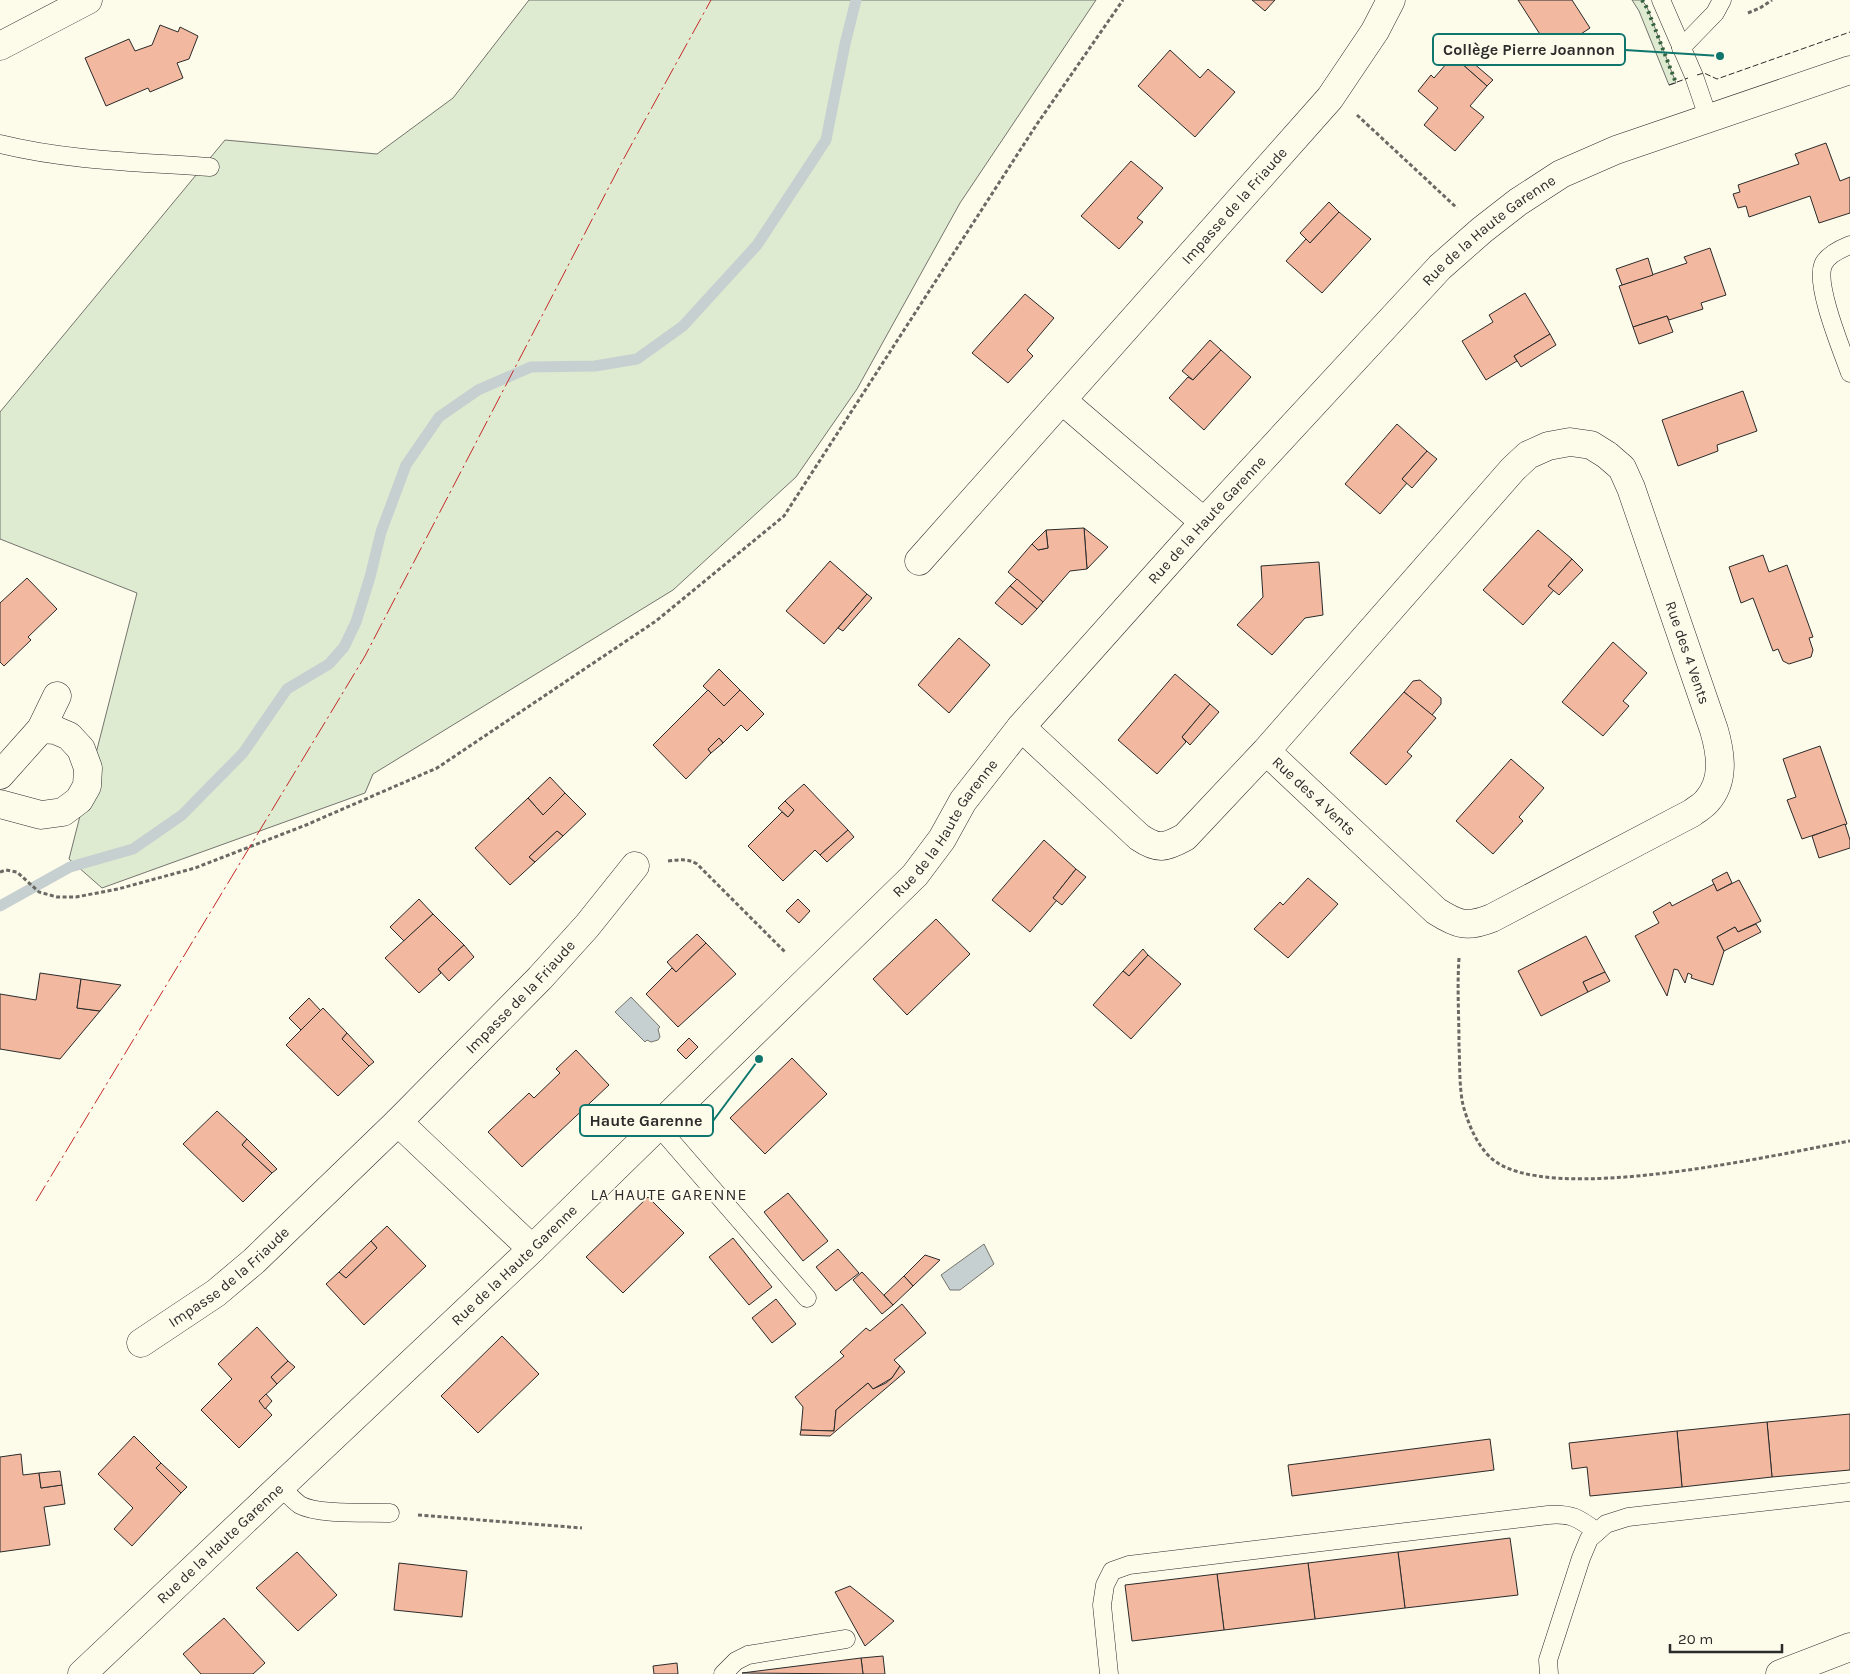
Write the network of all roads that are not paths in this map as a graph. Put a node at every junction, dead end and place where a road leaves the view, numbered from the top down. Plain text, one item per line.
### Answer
1 (88, 0) edge
2 (1391, 0) edge
3 (1661, 0) edge
4 (1722, 0) edge
5 (0, 46) edge
6 (1681, 48) junction
7 (1850, 70) edge
8 (1708, 117) junction
9 (0, 144) edge
10 (210, 167) dead end
11 (1850, 245) edge
12 (1850, 373) edge
13 (1062, 401) junction
14 (1204, 522) junction
15 (919, 561) dead end
16 (57, 696) dead end
17 (1021, 727) junction
18 (41, 729) junction
19 (1266, 751) junction
20 (0, 775) edge
21 (0, 804) edge
22 (635, 866) road end
23 (398, 1122) junction
24 (658, 1126) junction
25 (532, 1249) junction
26 (807, 1298) dead end
27 (141, 1343) dead end
28 (280, 1486) junction
29 (1850, 1492) edge
30 (390, 1512) road end
31 (1597, 1532) junction
32 (846, 1639) dead end
33 (1850, 1647) edge
34 (82, 1674) edge
35 (723, 1674) edge
36 (1109, 1674) edge
37 (1548, 1674) edge
38 (1780, 1674) edge

1 - 5 street
2 - 13 street, Impasse de la Friaude
3 - 6 lane
4 - 6 lane
6 - 8 lane
7 - 8 street, Rue de la Haute Garenne
8 - 14 street, Rue de la Haute Garenne
9 - 10 lane
11 - 12 lane
13 - 14 street
13 - 15 street, Impasse de la Friaude
14 - 17 street, Rue de la Haute Garenne
16 - 18 street
17 - 19 street, Rue des 4 Vents
17 - 24 street, Rue de la Haute Garenne
18 - 20 street
18 - 21 street
19 - 19 street, Rue des 4 Vents
22 - 23 street, Impasse de la Friaude
23 - 25 street
23 - 27 street, Impasse de la Friaude
24 - 25 street, Rue de la Haute Garenne
24 - 26 lane
25 - 28 street, Rue de la Haute Garenne
28 - 30 lane
28 - 34 street, Rue de la Haute Garenne
29 - 31 lane
31 - 36 lane
31 - 37 lane
32 - 35 lane
33 - 38 street

